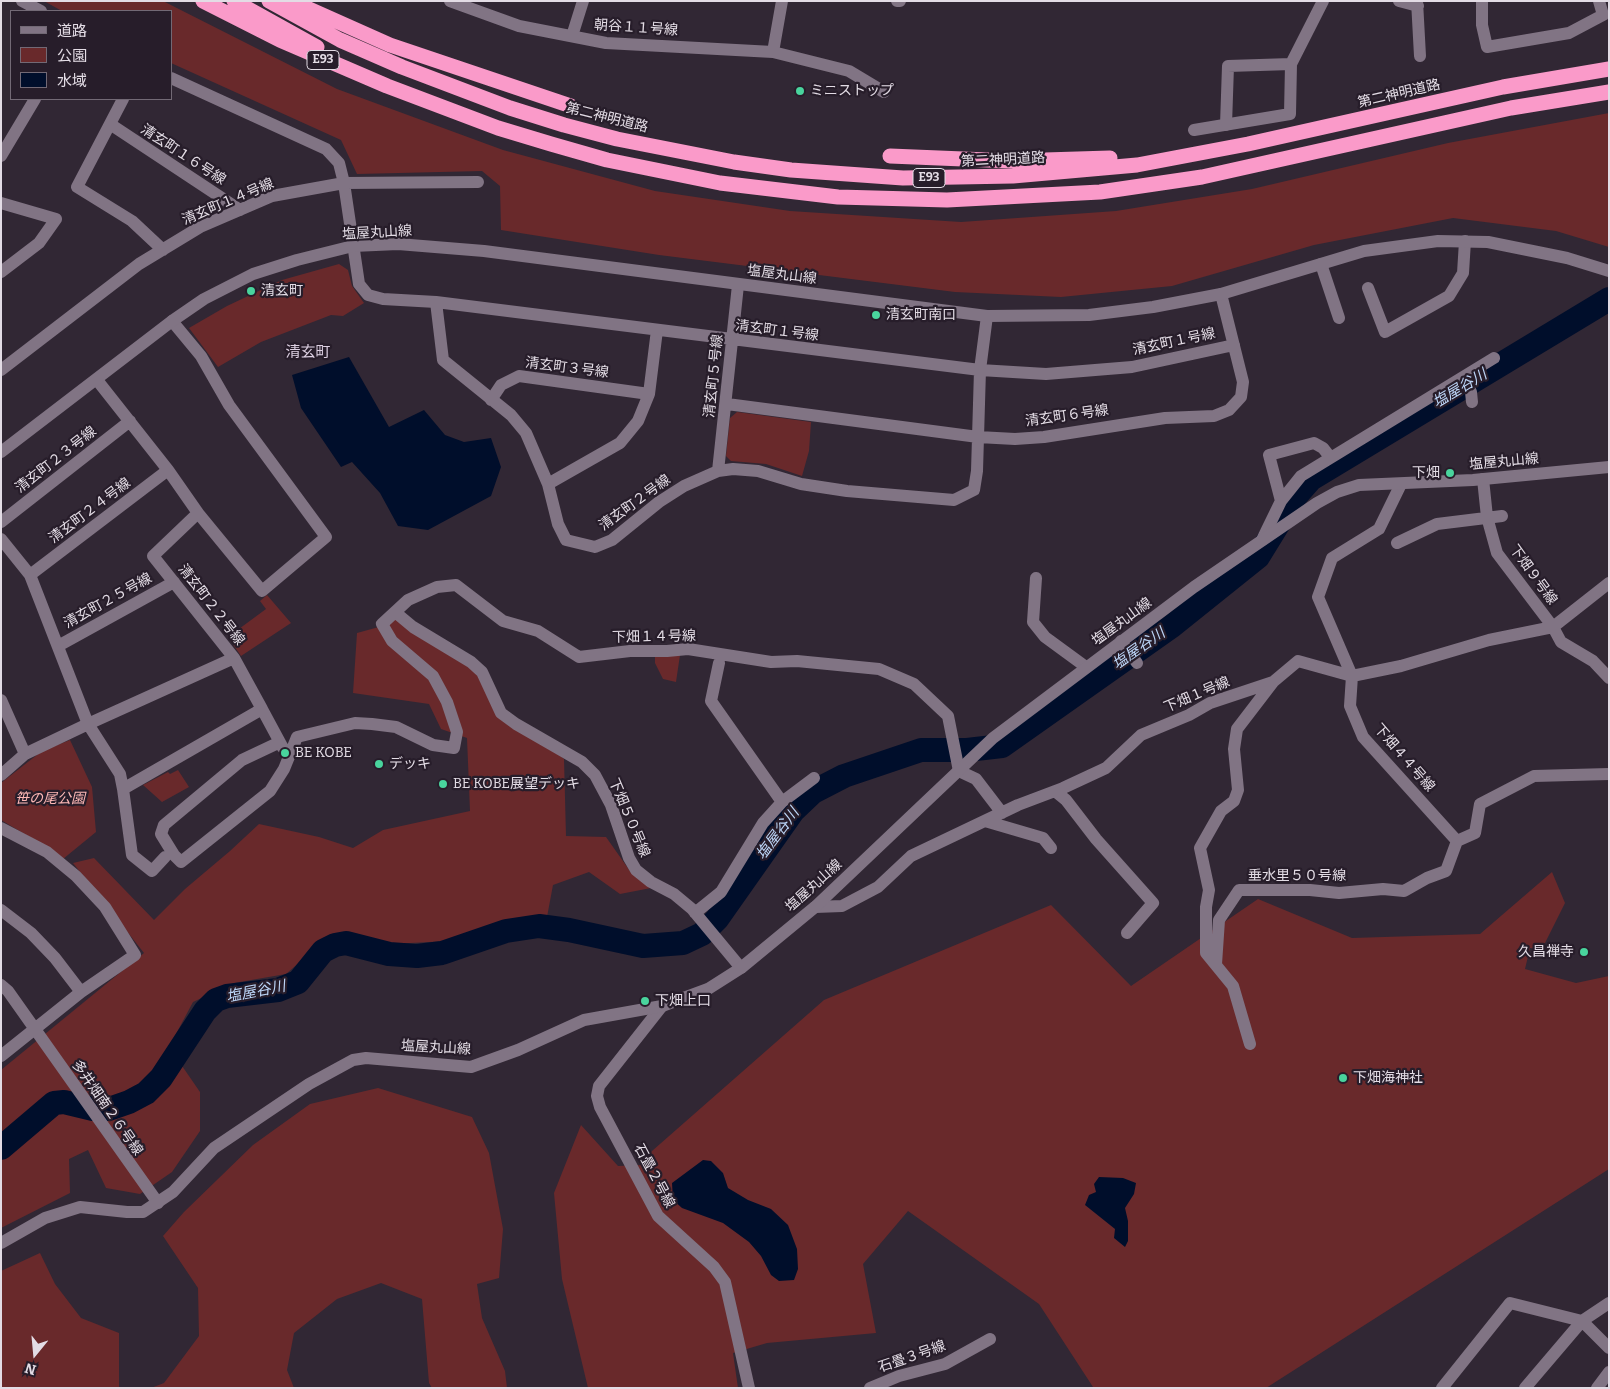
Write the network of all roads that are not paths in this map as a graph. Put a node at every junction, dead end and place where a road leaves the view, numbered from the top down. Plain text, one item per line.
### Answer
1 (22, 1) edge
2 (203, 1) edge
3 (234, 1) edge
4 (269, 1) edge
5 (291, 1) edge
6 (450, 1) edge
7 (583, 1) edge
8 (782, 1) edge
9 (1322, 1) edge
10 (1399, 1) edge
11 (1482, 1) edge
12 (1599, 1) edge
13 (1418, 4) edge
14 (39, 10) edge
15 (572, 36) junction
16 (773, 52) junction
17 (1420, 56) dead end
18 (1291, 64) junction
19 (1609, 69) edge
20 (172, 78) edge
21 (884, 92) dead end
22 (1609, 92) edge
23 (34, 100) edge
24 (122, 100) edge
25 (571, 106) dead end
26 (447, 110) junction
27 (110, 124) junction
28 (1226, 124) junction
29 (1194, 130) dead end
30 (1248, 144) junction
31 (1, 156) edge
32 (890, 156) dead end
33 (344, 182) junction
34 (478, 182) dead end
35 (1, 203) edge
36 (240, 210) junction
37 (1465, 241) junction
38 (353, 246) junction
39 (163, 250) junction
40 (1320, 264) junction
41 (1609, 271) edge
42 (1, 272) edge
43 (738, 285) junction
44 (1368, 288) dead end
45 (1221, 294) junction
46 (436, 302) junction
47 (986, 316) junction
48 (1339, 318) dead end
49 (172, 321) junction
50 (657, 330) junction
51 (733, 340) junction
52 (1234, 345) junction
53 (1494, 358) dead end
54 (1, 370) edge
55 (980, 370) junction
56 (1463, 378) junction
57 (97, 380) junction
58 (649, 394) junction
59 (1472, 397) dead end
60 (491, 400) junction
61 (727, 404) junction
62 (130, 421) junction
63 (978, 437) junction
64 (1, 452) edge
65 (1330, 457) junction
66 (1609, 467) edge
67 (168, 470) junction
68 (718, 471) junction
69 (1483, 479) junction
70 (548, 484) junction
71 (1401, 484) junction
72 (1281, 501) junction
73 (198, 513) junction
74 (1502, 516) dead end
75 (1487, 517) junction
76 (1, 522) edge
77 (1, 539) edge
78 (1262, 540) junction
79 (1397, 543) dead end
80 (30, 575) junction
81 (1036, 578) dead end
82 (174, 582) junction
83 (1609, 583) edge
84 (396, 612) junction
85 (1553, 627) junction
86 (1121, 641) junction
87 (58, 646) junction
88 (234, 658) junction
89 (719, 663) dead end
90 (1137, 664) dead end
91 (1086, 667) junction
92 (1352, 676) junction
93 (1609, 678) edge
94 (1274, 682) junction
95 (1, 700) edge
96 (262, 709) junction
97 (88, 724) junction
98 (278, 743) junction
99 (294, 745) junction
100 (25, 754) junction
101 (958, 765) junction
102 (1609, 774) edge
103 (1, 775) edge
104 (814, 778) dead end
105 (124, 789) junction
106 (1055, 791) junction
107 (782, 802) junction
108 (1002, 813) junction
109 (985, 821) junction
110 (1, 828) edge
111 (1458, 841) junction
112 (1051, 848) dead end
113 (165, 857) dead end
114 (815, 907) junction
115 (1, 910) edge
116 (698, 916) junction
117 (1127, 933) dead end
118 (1216, 964) junction
119 (741, 968) junction
120 (1, 985) edge
121 (81, 992) junction
122 (662, 1006) junction
123 (33, 1029) junction
124 (1250, 1044) dead end
125 (1, 1056) edge
126 (158, 1203) junction
127 (1, 1243) edge
128 (1609, 1303) edge
129 (1582, 1321) junction
130 (990, 1339) dead end
131 (1609, 1348) edge
132 (1609, 1372) edge
133 (749, 1388) edge
134 (870, 1388) edge
135 (1442, 1388) edge
136 (1524, 1388) edge
137 (1597, 1388) edge

1 - 14 street
2 - 26 highway, E93
3 - 26 highway, E93
4 - 30 highway, 第二神明道路 / E93
5 - 25 highway
6 - 15 street, 朝谷１１号線
7 - 15 street
8 - 16 street
9 - 18 street
10 - 13 street
11 - 12 street
13 - 17 street
15 - 16 street, 朝谷１１号線
16 - 21 street, 朝谷１１号線
18 - 28 street
18 - 28 street
19 - 30 highway, 第二神明道路 / E93
20 - 33 street, 清玄町１号線
22 - 26 highway, E93
23 - 31 street
24 - 27 street
27 - 36 street, 清玄町１６号線
27 - 39 street
28 - 29 street
30 - 32 highway
33 - 34 street, 清玄町１４号線
33 - 36 street, 清玄町１４号線
33 - 38 street, 清玄町１号線
35 - 42 street
36 - 39 street, 清玄町１４号線
37 - 40 street, 塩屋丸山線
37 - 41 street, 塩屋丸山線
37 - 44 street
38 - 43 street, 塩屋丸山線
38 - 46 street, 清玄町１号線
38 - 49 street, 塩屋丸山線
39 - 54 street, 清玄町１４号線
40 - 45 street, 塩屋丸山線
40 - 48 street
43 - 47 street, 塩屋丸山線
43 - 51 street, 清玄町５号線
45 - 47 street, 塩屋丸山線
45 - 52 street, 清玄町６号線
46 - 50 street, 清玄町１号線
46 - 60 street, 清玄町２号線
47 - 55 street, 清玄町２号線
49 - 57 street, 塩屋丸山線
49 - 73 street
50 - 51 street, 清玄町１号線
50 - 58 street
51 - 55 street, 清玄町１号線
51 - 61 street, 清玄町５号線
52 - 55 street, 清玄町１号線
52 - 63 street, 清玄町６号線
53 - 56 street
55 - 63 street, 清玄町２号線
56 - 59 street
56 - 65 street
57 - 62 street
57 - 64 street, 塩屋丸山線
58 - 60 street, 清玄町３号線
58 - 70 street
60 - 70 street, 清玄町２号線
61 - 63 street, 清玄町６号線
61 - 68 street, 清玄町５号線
62 - 67 street
62 - 76 street, 清玄町２３号線
63 - 68 street, 清玄町２号線
65 - 72 street
65 - 72 street
66 - 69 street, 塩屋丸山線
67 - 73 street
67 - 80 street, 清玄町２４号線
68 - 70 street, 清玄町２号線
69 - 71 street, 塩屋丸山線
69 - 75 street, 下畑９号線
71 - 78 street, 塩屋丸山線
71 - 92 street, 下畑４４号線
72 - 78 street
73 - 82 street, 清玄町２２号線
74 - 75 street
75 - 79 street
75 - 85 street, 下畑９号線
77 - 80 street
78 - 86 street, 塩屋丸山線
80 - 87 street
81 - 91 street
82 - 87 street, 清玄町２５号線
82 - 88 street, 清玄町２２号線
83 - 85 street, 下畑１号線
84 - 99 street, 下畑１４号線
84 - 101 street, 下畑１４号線
84 - 116 street, 下畑５０号線
85 - 92 street, 下畑１号線
85 - 93 street, 下畑９号線
86 - 90 street
86 - 91 street, 塩屋丸山線
87 - 97 street
88 - 96 street
88 - 97 street, 清玄町２２号線
89 - 107 street
91 - 101 street, 塩屋丸山線
92 - 94 street, 下畑１号線
92 - 111 street, 下畑４４号線
94 - 106 street, 下畑１号線
94 - 118 street
95 - 100 street
96 - 98 street
96 - 105 street
97 - 100 street, 清玄町２２号線
97 - 105 street
98 - 99 street
98 - 99 street
100 - 103 street, 清玄町２２号線
101 - 108 street
101 - 114 street, 塩屋丸山線
102 - 111 street
104 - 107 street
105 - 113 street
106 - 108 street, 下畑１号線
106 - 117 street
107 - 116 street
108 - 109 street, 下畑１号線
109 - 112 street
109 - 114 street, 下畑１号線
110 - 121 street
111 - 118 street, 垂水里５０号線
114 - 119 street, 塩屋丸山線
115 - 121 street
116 - 119 street, 下畑５０号線
118 - 124 street
119 - 122 street, 塩屋丸山線
120 - 123 street, 多井畑南２６号線
121 - 123 street
122 - 126 street, 塩屋丸山線
122 - 133 street, 石畳２号線
123 - 125 street
123 - 126 street, 多井畑南２６号線
126 - 127 street, 塩屋丸山線
128 - 129 street
129 - 131 street
129 - 135 street
129 - 136 street
130 - 134 street, 石畳３号線
132 - 137 street

